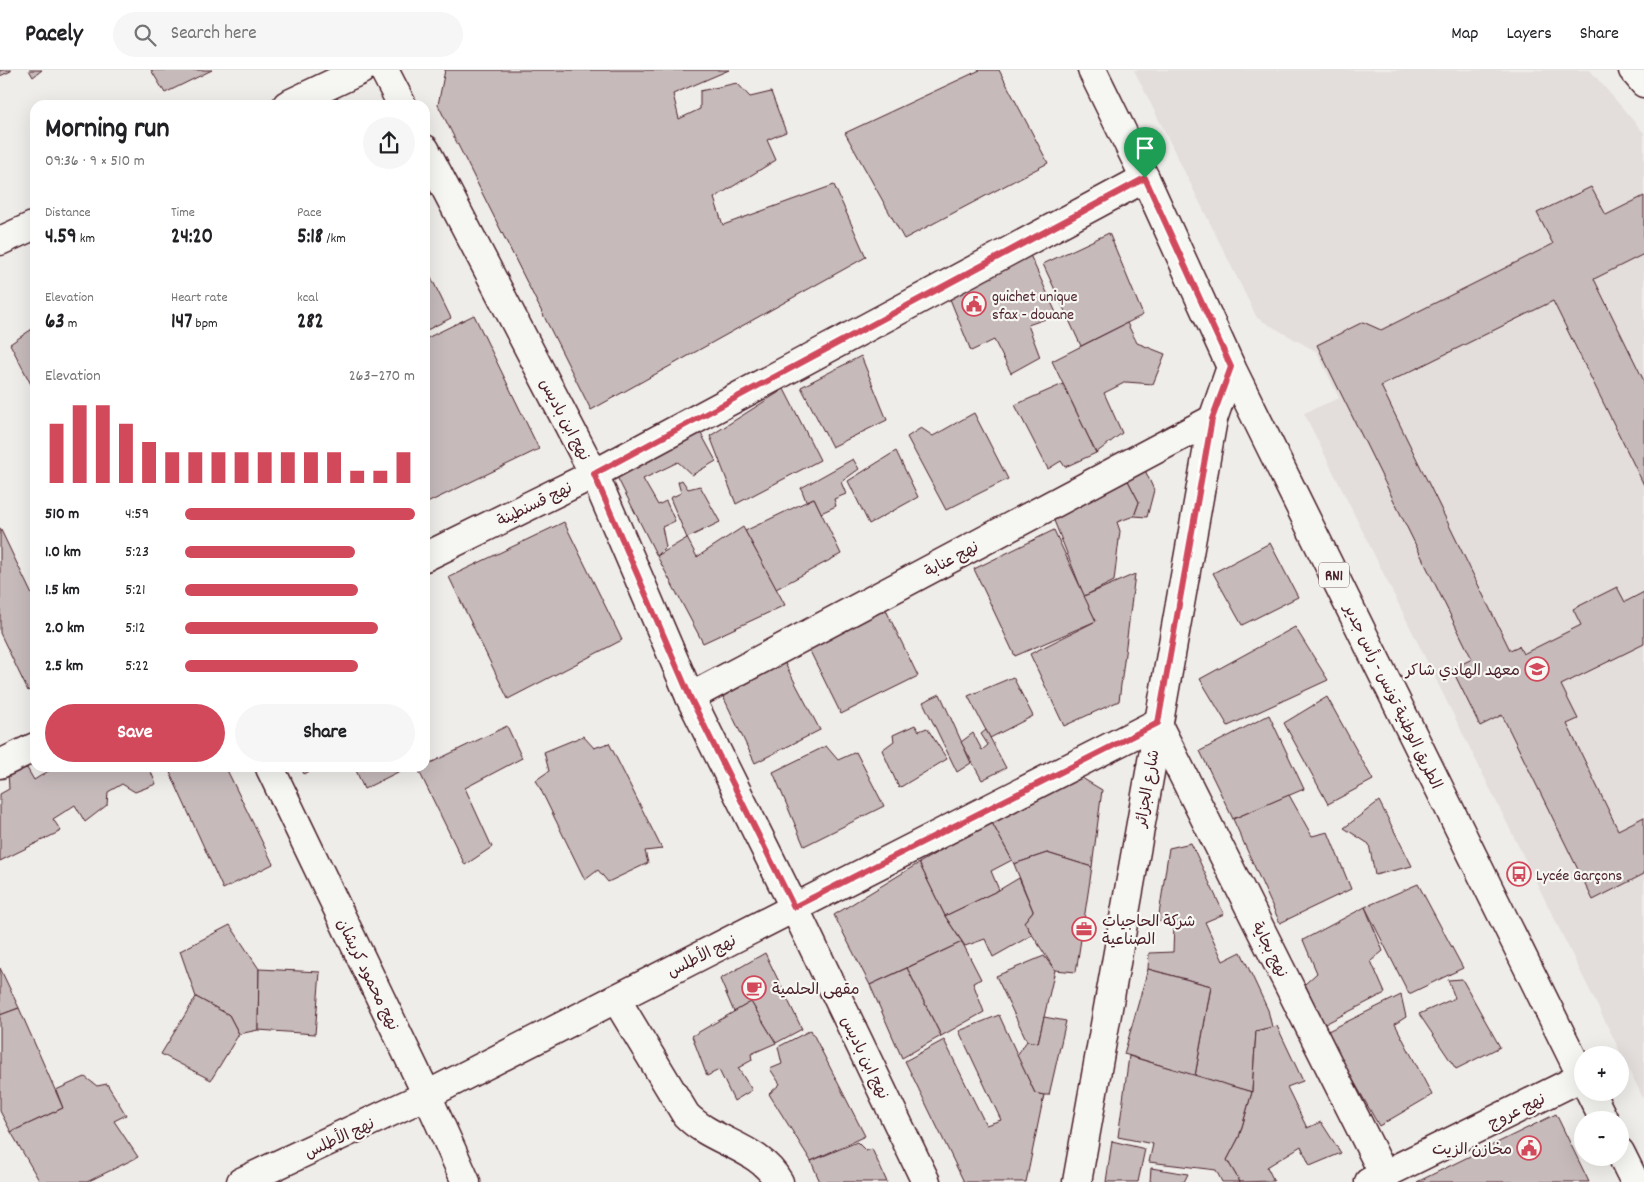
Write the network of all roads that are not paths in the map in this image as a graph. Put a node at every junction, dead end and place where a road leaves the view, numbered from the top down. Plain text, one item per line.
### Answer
1 (361, 70) edge
2 (384, 70) edge
3 (1092, 70) edge
4 (1633, 70) edge
5 (1644, 84) edge
6 (298, 100) edge
7 (399, 100) edge
8 (430, 159) edge
9 (1145, 178) junction
10 (30, 227) edge
11 (0, 241) edge
12 (1231, 367) junction
13 (1212, 419) junction
14 (594, 474) junction
15 (430, 555) edge
16 (690, 697) junction
17 (1158, 723) junction
18 (30, 749) edge
19 (0, 764) edge
20 (272, 772) edge
21 (794, 907) junction
22 (616, 999) junction
23 (1574, 1061) edge
24 (1574, 1081) edge
25 (427, 1095) junction
26 (1627, 1166) edge
27 (1377, 1179) edge
28 (241, 1182) edge
29 (466, 1182) edge
30 (779, 1182) edge
31 (926, 1182) edge
32 (1078, 1182) edge
33 (1635, 1182) edge

1 - 6 street
2 - 7 street
3 - 9 street, الطريق الوطنية تونس - رأس جدير / RN1
4 - 5 street
8 - 14 street, نهج ابن باديس
9 - 12 street, الطريق الوطنية تونس - رأس جدير / RN1
9 - 14 street, نهج قسنطينة
10 - 11 street
12 - 13 street, شارع الجزائر
12 - 23 street, الطريق الوطنية تونس - رأس جدير / RN1
13 - 16 street, نهج عنابة
13 - 17 street, شارع الجزائر
14 - 15 street, نهج قسنطينة
14 - 16 street, نهج ابن باديس
16 - 21 street, نهج ابن باديس
17 - 21 street, نهج الأطلس
17 - 27 street, نهج بجاية
17 - 32 street, شارع الجزائر
18 - 19 street
20 - 25 street, نهج محمود كريشان
21 - 22 street, نهج الأطلس
21 - 31 street, نهج ابن باديس
22 - 25 street, نهج الأطلس
22 - 30 street
24 - 27 street, نهج عروج
25 - 28 street, نهج الأطلس
25 - 29 street, نهج محمود كريشان
26 - 33 street

